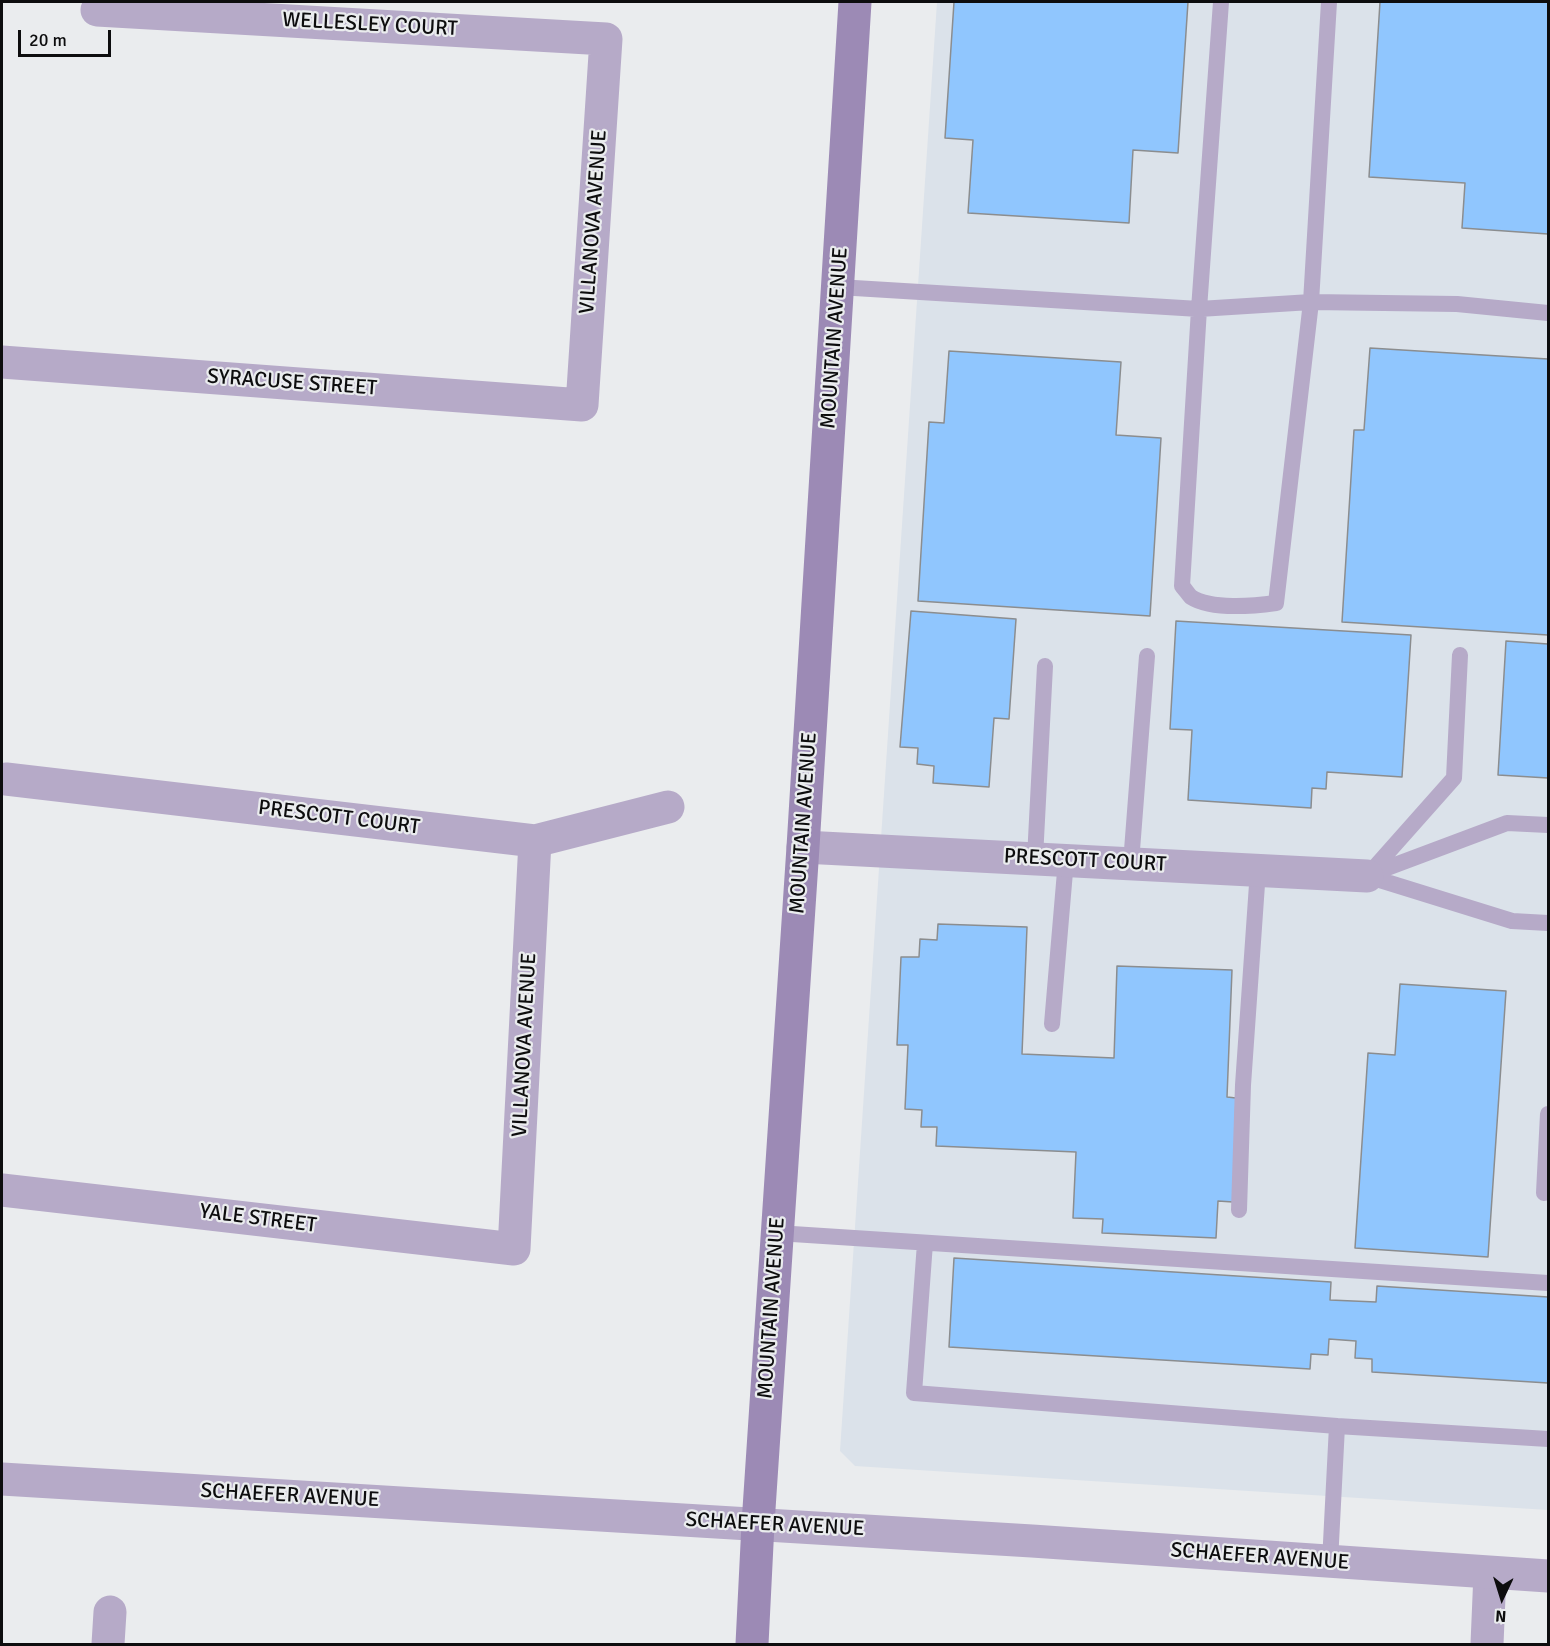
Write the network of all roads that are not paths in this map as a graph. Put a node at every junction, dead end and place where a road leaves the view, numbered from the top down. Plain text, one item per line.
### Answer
1 (855, 2) edge
2 (1221, 2) edge
3 (1329, 2) edge
4 (97, 10) dead end
5 (606, 39) joint
6 (838, 287) junction
7 (1311, 302) junction
8 (1199, 309) junction
9 (1548, 313) edge
10 (2, 362) edge
11 (582, 405) joint
12 (1460, 654) dead end
13 (1147, 656) dead end
14 (1045, 666) dead end
15 (6, 779) dead end
16 (668, 807) dead end
17 (1548, 825) edge
18 (535, 841) junction
19 (803, 847) junction
20 (1050, 859) junction
21 (1131, 863) junction
22 (1258, 870) junction
23 (1367, 876) junction
24 (1548, 923) edge
25 (1052, 1024) dead end
26 (1548, 1114) edge
27 (2, 1190) edge
28 (1544, 1193) dead end
29 (1239, 1210) dead end
30 (777, 1233) junction
31 (925, 1243) junction
32 (514, 1249) joint
33 (1548, 1283) edge
34 (1336, 1426) junction
35 (1548, 1439) edge
36 (2, 1479) edge
37 (758, 1524) junction
38 (1330, 1562) junction
39 (1490, 1573) junction
40 (1548, 1576) edge
41 (110, 1612) dead end
42 (108, 1644) edge
43 (752, 1644) edge
44 (1487, 1644) edge

1 - 6 main road, MOUNTAIN AVENUE
2 - 8 lane
3 - 7 lane
4 - 5 street, WELLESLEY COURT
5 - 11 street, VILLANOVA AVENUE
6 - 8 lane
6 - 19 main road, MOUNTAIN AVENUE
7 - 8 lane
7 - 8 lane
7 - 9 lane
10 - 11 street, SYRACUSE STREET
12 - 23 lane
13 - 21 lane
14 - 20 lane
15 - 18 street, PRESCOTT COURT
16 - 18 street, PRESCOTT COURT
17 - 23 lane
18 - 32 street, VILLANOVA AVENUE
19 - 20 street, PRESCOTT COURT
19 - 30 main road, MOUNTAIN AVENUE
20 - 21 street, PRESCOTT COURT
20 - 25 lane
21 - 22 street, PRESCOTT COURT
22 - 23 street, PRESCOTT COURT
22 - 29 lane
23 - 24 lane
26 - 28 lane
27 - 32 street, YALE STREET
30 - 31 lane
30 - 37 main road, MOUNTAIN AVENUE
31 - 33 lane
31 - 34 lane
34 - 35 lane
34 - 38 lane
36 - 37 street, SCHAEFER AVENUE
37 - 38 street, SCHAEFER AVENUE
37 - 43 main road, MOUNTAIN AVENUE
38 - 39 street, SCHAEFER AVENUE
39 - 40 street, SCHAEFER AVENUE
39 - 44 street
41 - 42 street

